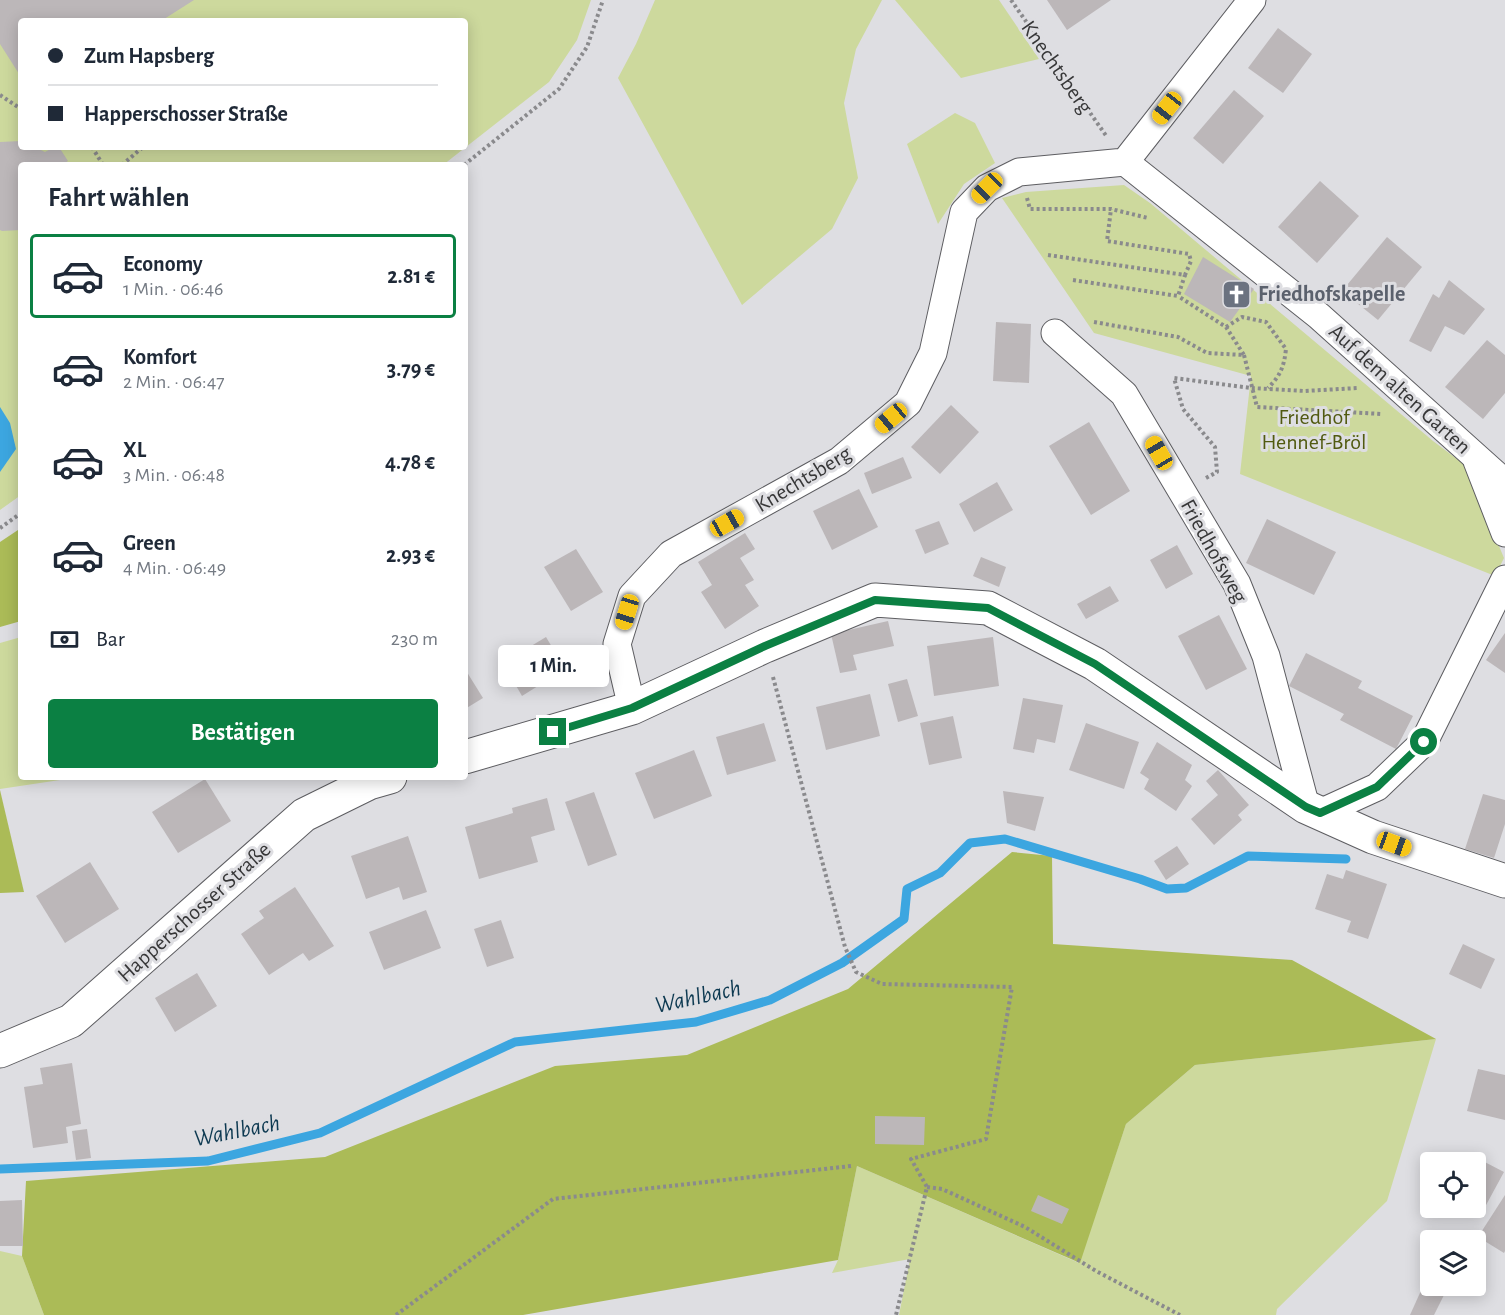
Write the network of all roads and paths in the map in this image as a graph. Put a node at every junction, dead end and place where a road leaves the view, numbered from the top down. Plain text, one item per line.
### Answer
1 (603, 0) edge
2 (1011, 0) edge
3 (1252, 0) edge
4 (0, 95) edge
5 (18, 106) edge
6 (140, 150) edge
7 (126, 162) edge
8 (468, 162) edge
9 (1125, 162) junction
10 (1020, 172) junction
11 (1111, 209) junction
12 (1149, 218) dead end
13 (1048, 255) dead end
14 (1185, 275) junction
15 (1073, 280) dead end
16 (1178, 296) junction
17 (1094, 322) dead end
18 (1226, 327) junction
19 (1055, 333) dead end
20 (1245, 355) junction
21 (1385, 375) junction
22 (1251, 388) junction
23 (1268, 388) junction
24 (1381, 414) dead end
25 (1474, 456) junction
26 (1505, 483) edge
27 (1182, 493) junction
28 (18, 515) edge
29 (0, 528) edge
30 (1505, 532) edge
31 (1505, 579) edge
32 (765, 646) junction
33 (632, 708) junction
34 (468, 756) edge
35 (380, 780) edge
36 (1313, 810) junction
37 (1505, 881) edge
38 (0, 1051) edge
39 (851, 1166) dead end
40 (927, 1187) junction
41 (396, 1315) edge
42 (896, 1315) edge
43 (1180, 1315) edge

1 - 8 path
2 - 9 path, Knechtsberg
3 - 9 street
4 - 5 path
6 - 7 path
9 - 10 street, Knechtsberg
9 - 21 street, Auf dem alten Garten
10 - 11 path
10 - 33 street, Knechtsberg
11 - 12 path
11 - 14 path
13 - 14 path
14 - 16 path
15 - 16 path
16 - 18 path
17 - 20 path
18 - 20 path
18 - 23 path
19 - 27 street, Friedhofsweg
20 - 22 path
21 - 23 path
21 - 25 street, Auf dem alten Garten
22 - 23 path
22 - 24 path
22 - 27 path
25 - 26 street, Auf dem alten Garten
25 - 30 street
27 - 36 street, Friedhofsweg
28 - 29 path
31 - 36 street
32 - 33 street
32 - 36 street
32 - 40 path
33 - 34 street
35 - 38 street, Happerschosser Straße
36 - 37 street
39 - 41 path
40 - 42 path
40 - 43 path

